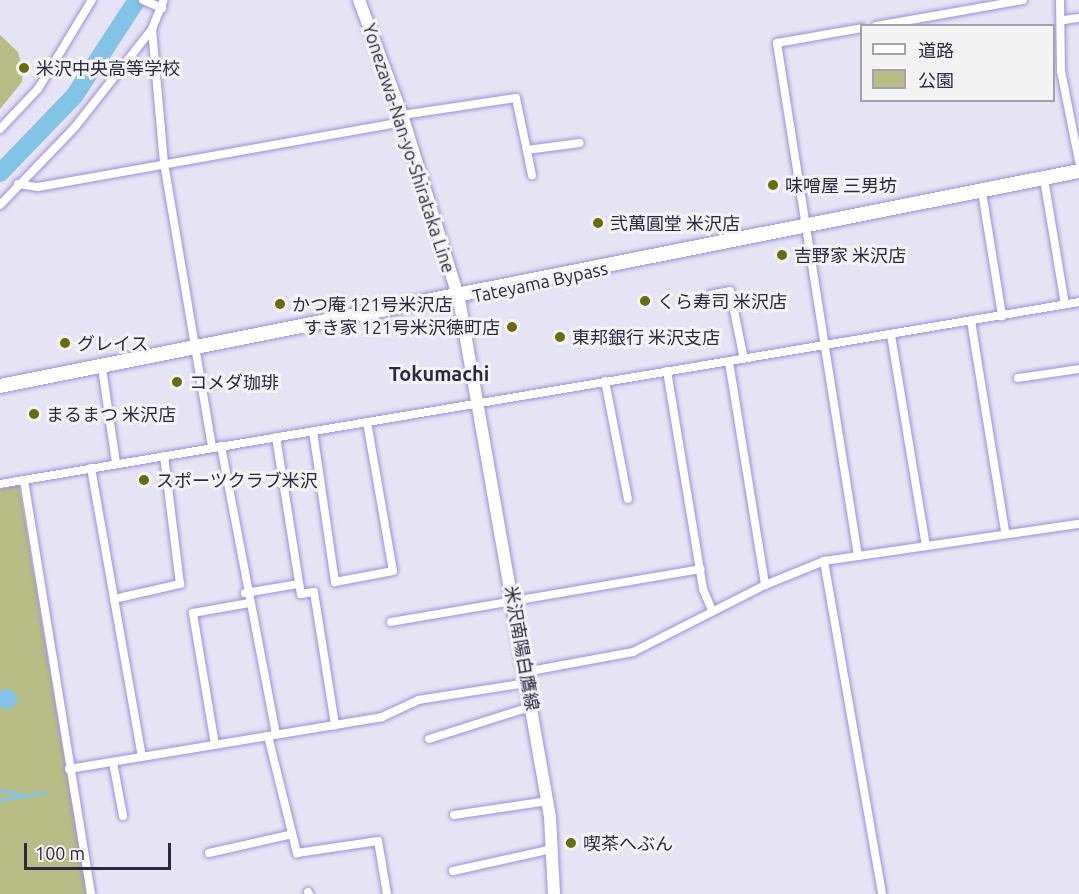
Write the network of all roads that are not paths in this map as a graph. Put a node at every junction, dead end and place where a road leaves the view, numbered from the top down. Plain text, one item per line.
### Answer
1 (92, 0) edge
2 (143, 0) edge
3 (360, 0) edge
4 (1023, 0) edge
5 (1060, 0) edge
6 (161, 5) edge
7 (1079, 18) edge
8 (1064, 20) junction
9 (887, 24) edge
10 (860, 28) edge
11 (152, 29) junction
12 (403, 118) junction
13 (0, 129) edge
14 (580, 143) dead end
15 (527, 150) junction
16 (1079, 161) edge
17 (164, 163) junction
18 (1079, 171) edge
19 (532, 175) dead end
20 (1044, 179) junction
21 (18, 184) junction
22 (982, 192) junction
23 (0, 205) edge
24 (803, 227) junction
25 (710, 295) dead end
26 (459, 299) junction
27 (1079, 302) edge
28 (1065, 304) junction
29 (1002, 316) junction
30 (971, 321) junction
31 (891, 335) junction
32 (823, 344) junction
33 (198, 349) junction
34 (744, 359) junction
35 (729, 362) junction
36 (102, 368) junction
37 (1079, 369) edge
38 (667, 371) junction
39 (1018, 378) dead end
40 (605, 381) junction
41 (0, 386) edge
42 (479, 403) junction
43 (367, 422) junction
44 (313, 431) junction
45 (276, 437) junction
46 (216, 447) junction
47 (164, 456) junction
48 (116, 464) junction
49 (91, 468) junction
50 (24, 480) junction
51 (0, 484) edge
52 (628, 499) dead end
53 (1079, 524) edge
54 (1005, 532) junction
55 (926, 546) junction
56 (858, 556) junction
57 (824, 561) junction
58 (701, 569) junction
59 (299, 584) junction
60 (765, 585) junction
61 (245, 593) junction
62 (114, 599) junction
63 (249, 603) junction
64 (515, 604) junction
65 (712, 610) junction
66 (391, 622) dead end
67 (525, 677) junction
68 (532, 706) junction
69 (335, 725) junction
70 (272, 736) junction
71 (429, 739) dead end
72 (215, 745) junction
73 (142, 757) junction
74 (113, 762) junction
75 (69, 769) junction
76 (548, 801) junction
77 (454, 815) dead end
78 (123, 816) dead end
79 (288, 835) junction
80 (552, 849) junction
81 (209, 853) dead end
82 (453, 871) dead end
83 (91, 894) edge
84 (387, 894) edge
85 (554, 894) edge
86 (882, 894) edge

1 - 13 street
2 - 6 street
3 - 12 main road, Yonezawa-Nan-yo-Shirataka Line
4 - 9 street
5 - 8 street
6 - 11 street
7 - 8 street
8 - 16 street
10 - 24 street
11 - 17 street
11 - 21 street
12 - 15 street
12 - 17 street
12 - 26 main road, Yonezawa-Nan-yo-Shirataka Line
14 - 15 street
15 - 19 street
17 - 21 street
17 - 33 street
18 - 20 highway, Tateyama Bypass
20 - 22 highway, Tateyama Bypass
20 - 28 street
21 - 23 street
22 - 24 highway, Tateyama Bypass
22 - 29 street
24 - 26 highway, Tateyama Bypass
24 - 32 street
25 - 34 street
26 - 33 highway, Tateyama Bypass
26 - 42 main road, Yonezawa-Nan-yo-Shirataka Line
27 - 28 street
28 - 29 street
29 - 30 street
30 - 31 street
30 - 54 street
31 - 32 street
31 - 55 street
32 - 34 street
32 - 56 street
33 - 36 highway, Tateyama Bypass
33 - 46 street
34 - 35 street
35 - 38 street
35 - 60 street
36 - 41 highway, Tateyama Bypass
36 - 48 street
37 - 39 street
38 - 40 street
38 - 58 street
40 - 42 street
40 - 52 street
42 - 43 street
42 - 64 main road, 米沢南陽白鷹線
43 - 44 street
43 - 44 street
44 - 45 street
45 - 46 street
45 - 59 street
46 - 47 street
46 - 61 street
47 - 48 street
47 - 62 street
48 - 49 street
49 - 50 street
49 - 62 street
50 - 51 street
50 - 75 street
53 - 54 street
54 - 55 street
55 - 56 street
56 - 57 street
57 - 60 street
57 - 86 street
58 - 64 street
58 - 65 street
59 - 61 street
59 - 69 street
60 - 65 street
61 - 63 street
62 - 73 street
63 - 70 street
63 - 72 street
64 - 66 street
64 - 67 main road, 米沢南陽白鷹線
65 - 67 street
67 - 68 main road, 米沢南陽白鷹線
67 - 69 street
68 - 71 street
68 - 76 main road, 米沢南陽白鷹線
69 - 70 street
70 - 72 street
70 - 79 street
72 - 73 street
73 - 74 street
74 - 75 street
74 - 78 street
75 - 83 street
76 - 77 street
76 - 80 main road, 米沢南陽白鷹線
79 - 81 street
79 - 84 street
80 - 82 street
80 - 85 main road, 米沢南陽白鷹線

